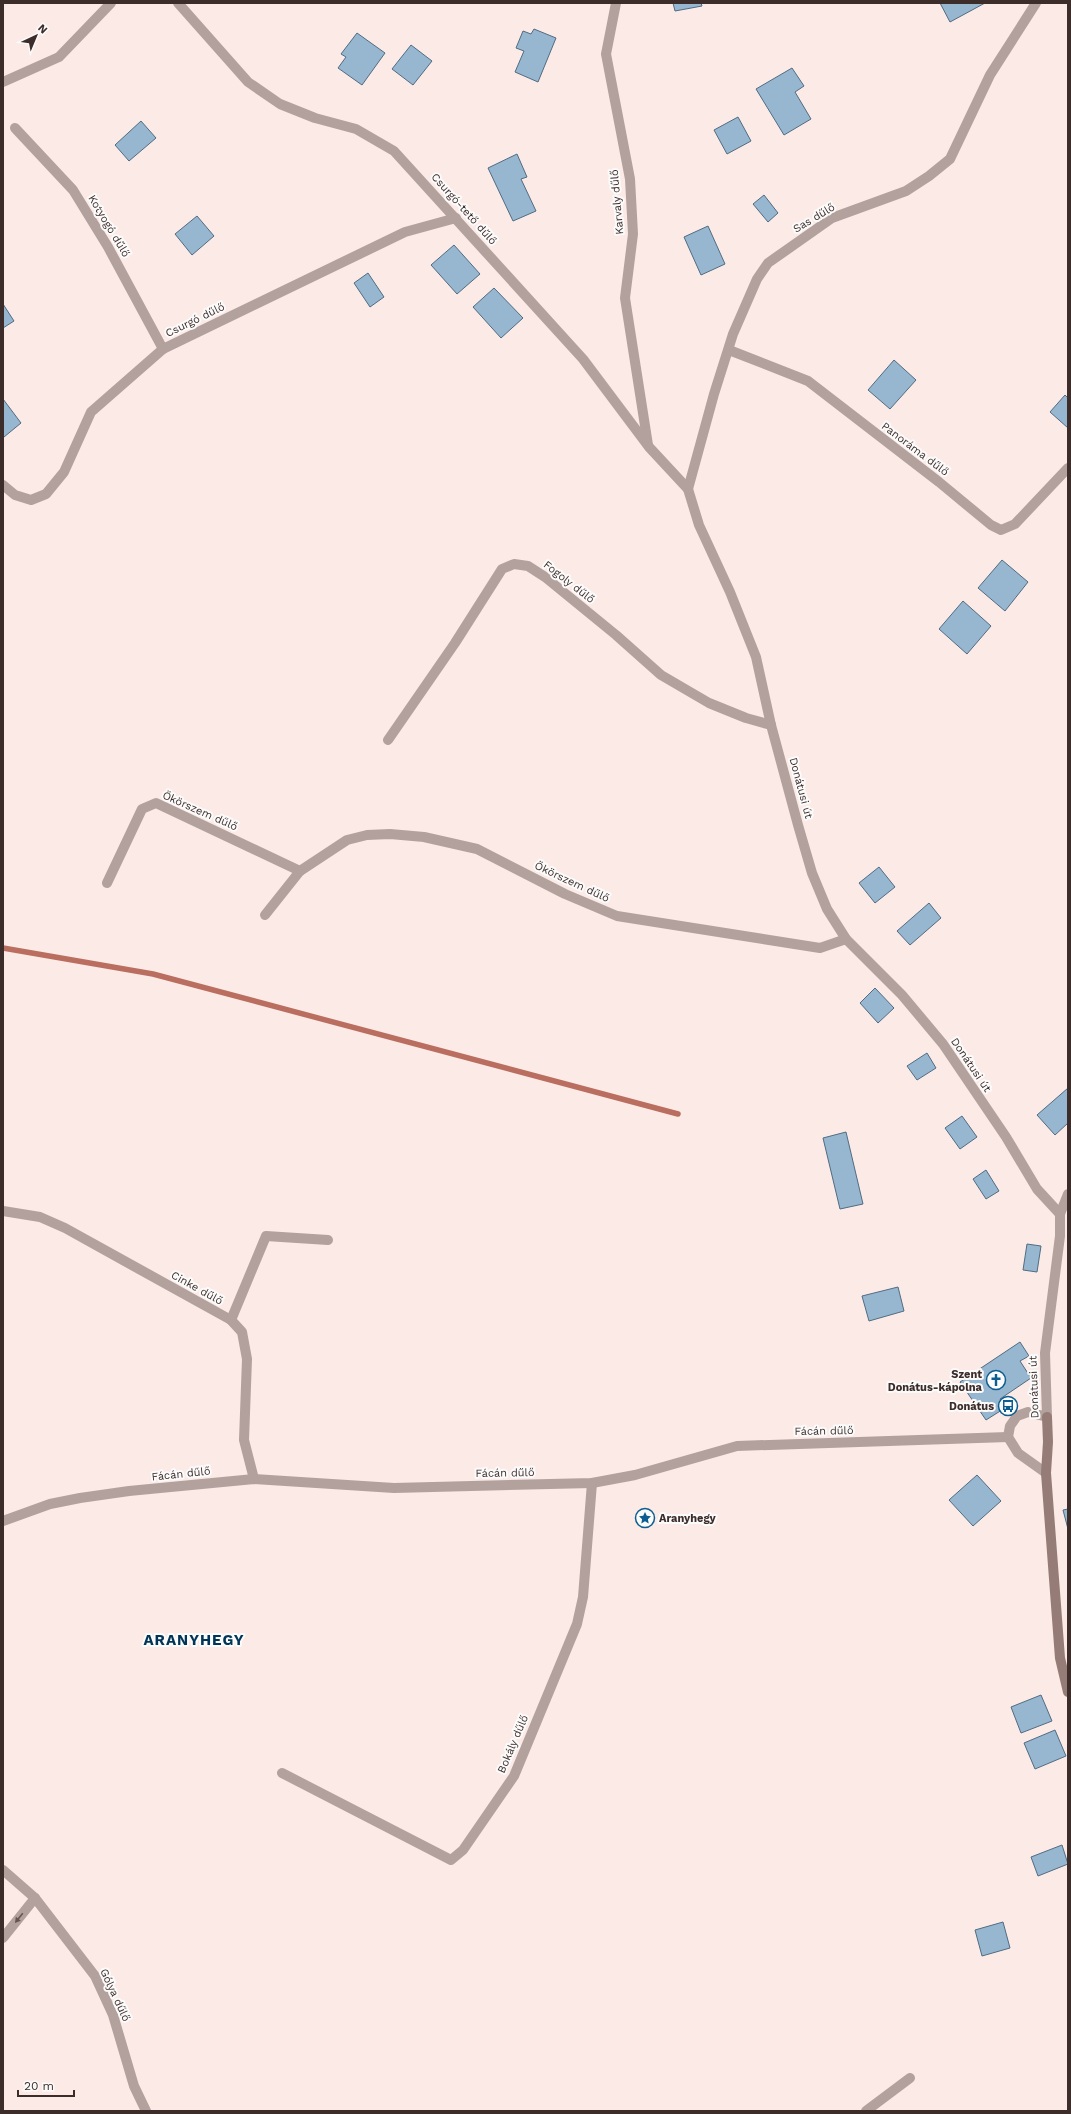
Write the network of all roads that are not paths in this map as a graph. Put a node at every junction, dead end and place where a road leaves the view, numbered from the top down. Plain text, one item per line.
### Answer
1 (111, 3) edge
2 (178, 3) edge
3 (616, 3) edge
4 (1036, 3) edge
5 (3, 82) edge
6 (15, 128) dead end
7 (456, 218) junction
8 (163, 349) junction
9 (729, 350) junction
10 (649, 447) junction
11 (1068, 468) edge
12 (3, 486) edge
13 (688, 489) junction
14 (771, 726) junction
15 (388, 740) dead end
16 (300, 870) junction
17 (107, 883) dead end
18 (265, 915) dead end
19 (846, 939) junction
20 (1068, 1194) edge
21 (3, 1211) edge
22 (1060, 1214) junction
23 (1064, 1237) edge
24 (328, 1240) dead end
25 (231, 1320) junction
26 (1047, 1417) junction
27 (1008, 1437) junction
28 (1046, 1473) junction
29 (254, 1479) junction
30 (592, 1483) junction
31 (3, 1521) edge
32 (1068, 1692) edge
33 (282, 1773) dead end
34 (3, 1870) edge
35 (35, 1898) junction
36 (3, 1938) edge
37 (910, 2078) dead end
38 (146, 2111) edge
39 (866, 2111) edge

1 - 5 street
2 - 7 street, Csurgó-tető dűlő
3 - 10 street, Karvaly dűlő
4 - 9 street, Sas dűlő
6 - 8 street, Kotyogó dűlő
7 - 8 street, Csurgó dűlő
7 - 10 street, Csurgó-tető dűlő
8 - 12 street, Csurgó dűlő
9 - 11 street, Panoráma dűlő
9 - 13 street, Sas dűlő
10 - 13 street, Csurgó-tető dűlő
13 - 14 street, Donátusi út
14 - 15 street, Fogoly dűlő
14 - 19 street, Donátusi út
16 - 17 street, Ökörszem dűlő
16 - 18 street, Ökörszem dűlő
16 - 19 street, Ökörszem dűlő
19 - 22 street, Donátusi út
20 - 22 street
21 - 25 street, Cinke dűlő
22 - 23 street, Donátusi út
23 - 26 street, Donátusi út
24 - 25 street
25 - 29 street, Cinke dűlő
26 - 27 street
26 - 28 street, Donátusi út
27 - 28 street
27 - 30 street, Fácán dűlő
28 - 32 street, Donátusi út
29 - 30 street, Fácán dűlő
29 - 31 street, Fácán dűlő
30 - 33 street, Bokály dűlő
34 - 35 street, Gólya dűlő
35 -> 36 street
35 - 38 street, Gólya dűlő
37 - 39 street

